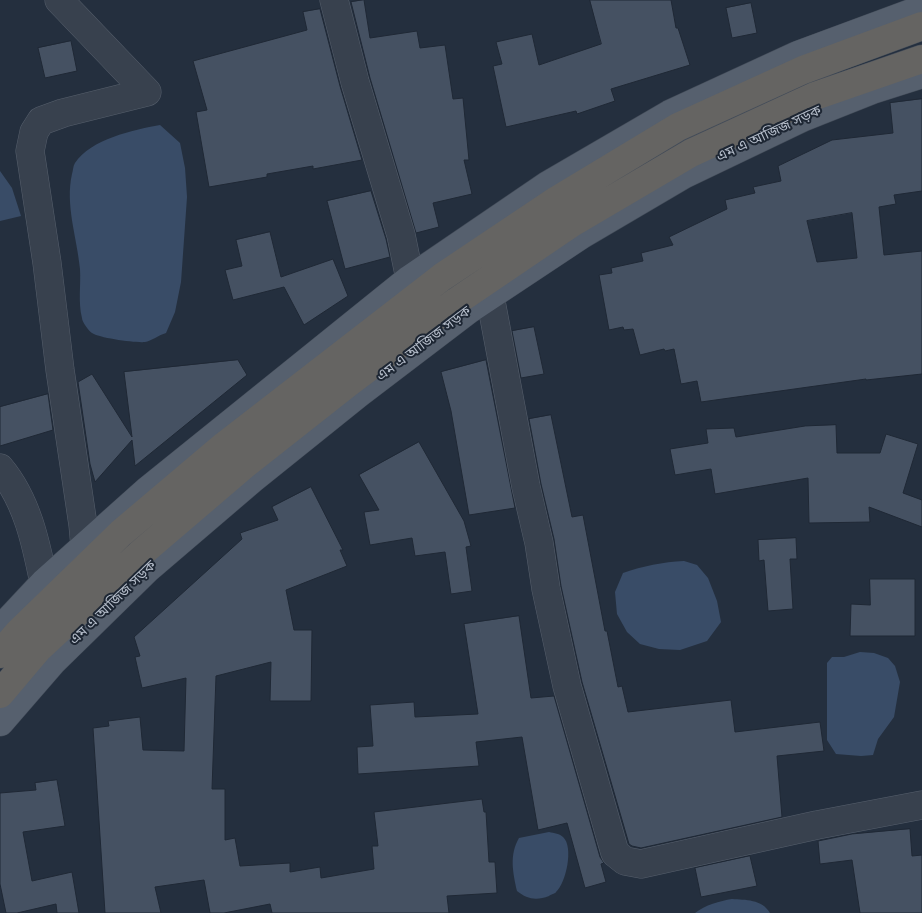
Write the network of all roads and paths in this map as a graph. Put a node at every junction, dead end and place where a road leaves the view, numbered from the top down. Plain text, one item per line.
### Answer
1 (59, 0) edge
2 (334, 0) edge
3 (922, 10) edge
4 (922, 26) edge
5 (922, 59) edge
6 (922, 74) edge
7 (410, 279) junction
8 (490, 296) junction
9 (0, 468) edge
10 (85, 547) junction
11 (44, 583) junction
12 (0, 630) edge
13 (0, 654) edge
14 (0, 694) edge
15 (0, 722) edge
16 (922, 805) edge

1 - 10 street
2 - 7 street
3 - 7 main road
4 - 13 highway
5 - 14 highway
6 - 8 main road, এম এ আজিজ সড়ক
7 - 10 main road
8 - 15 main road, এম এ আজিজ সড়ক
8 - 16 street
9 - 11 street
10 - 11 main road
11 - 12 main road

